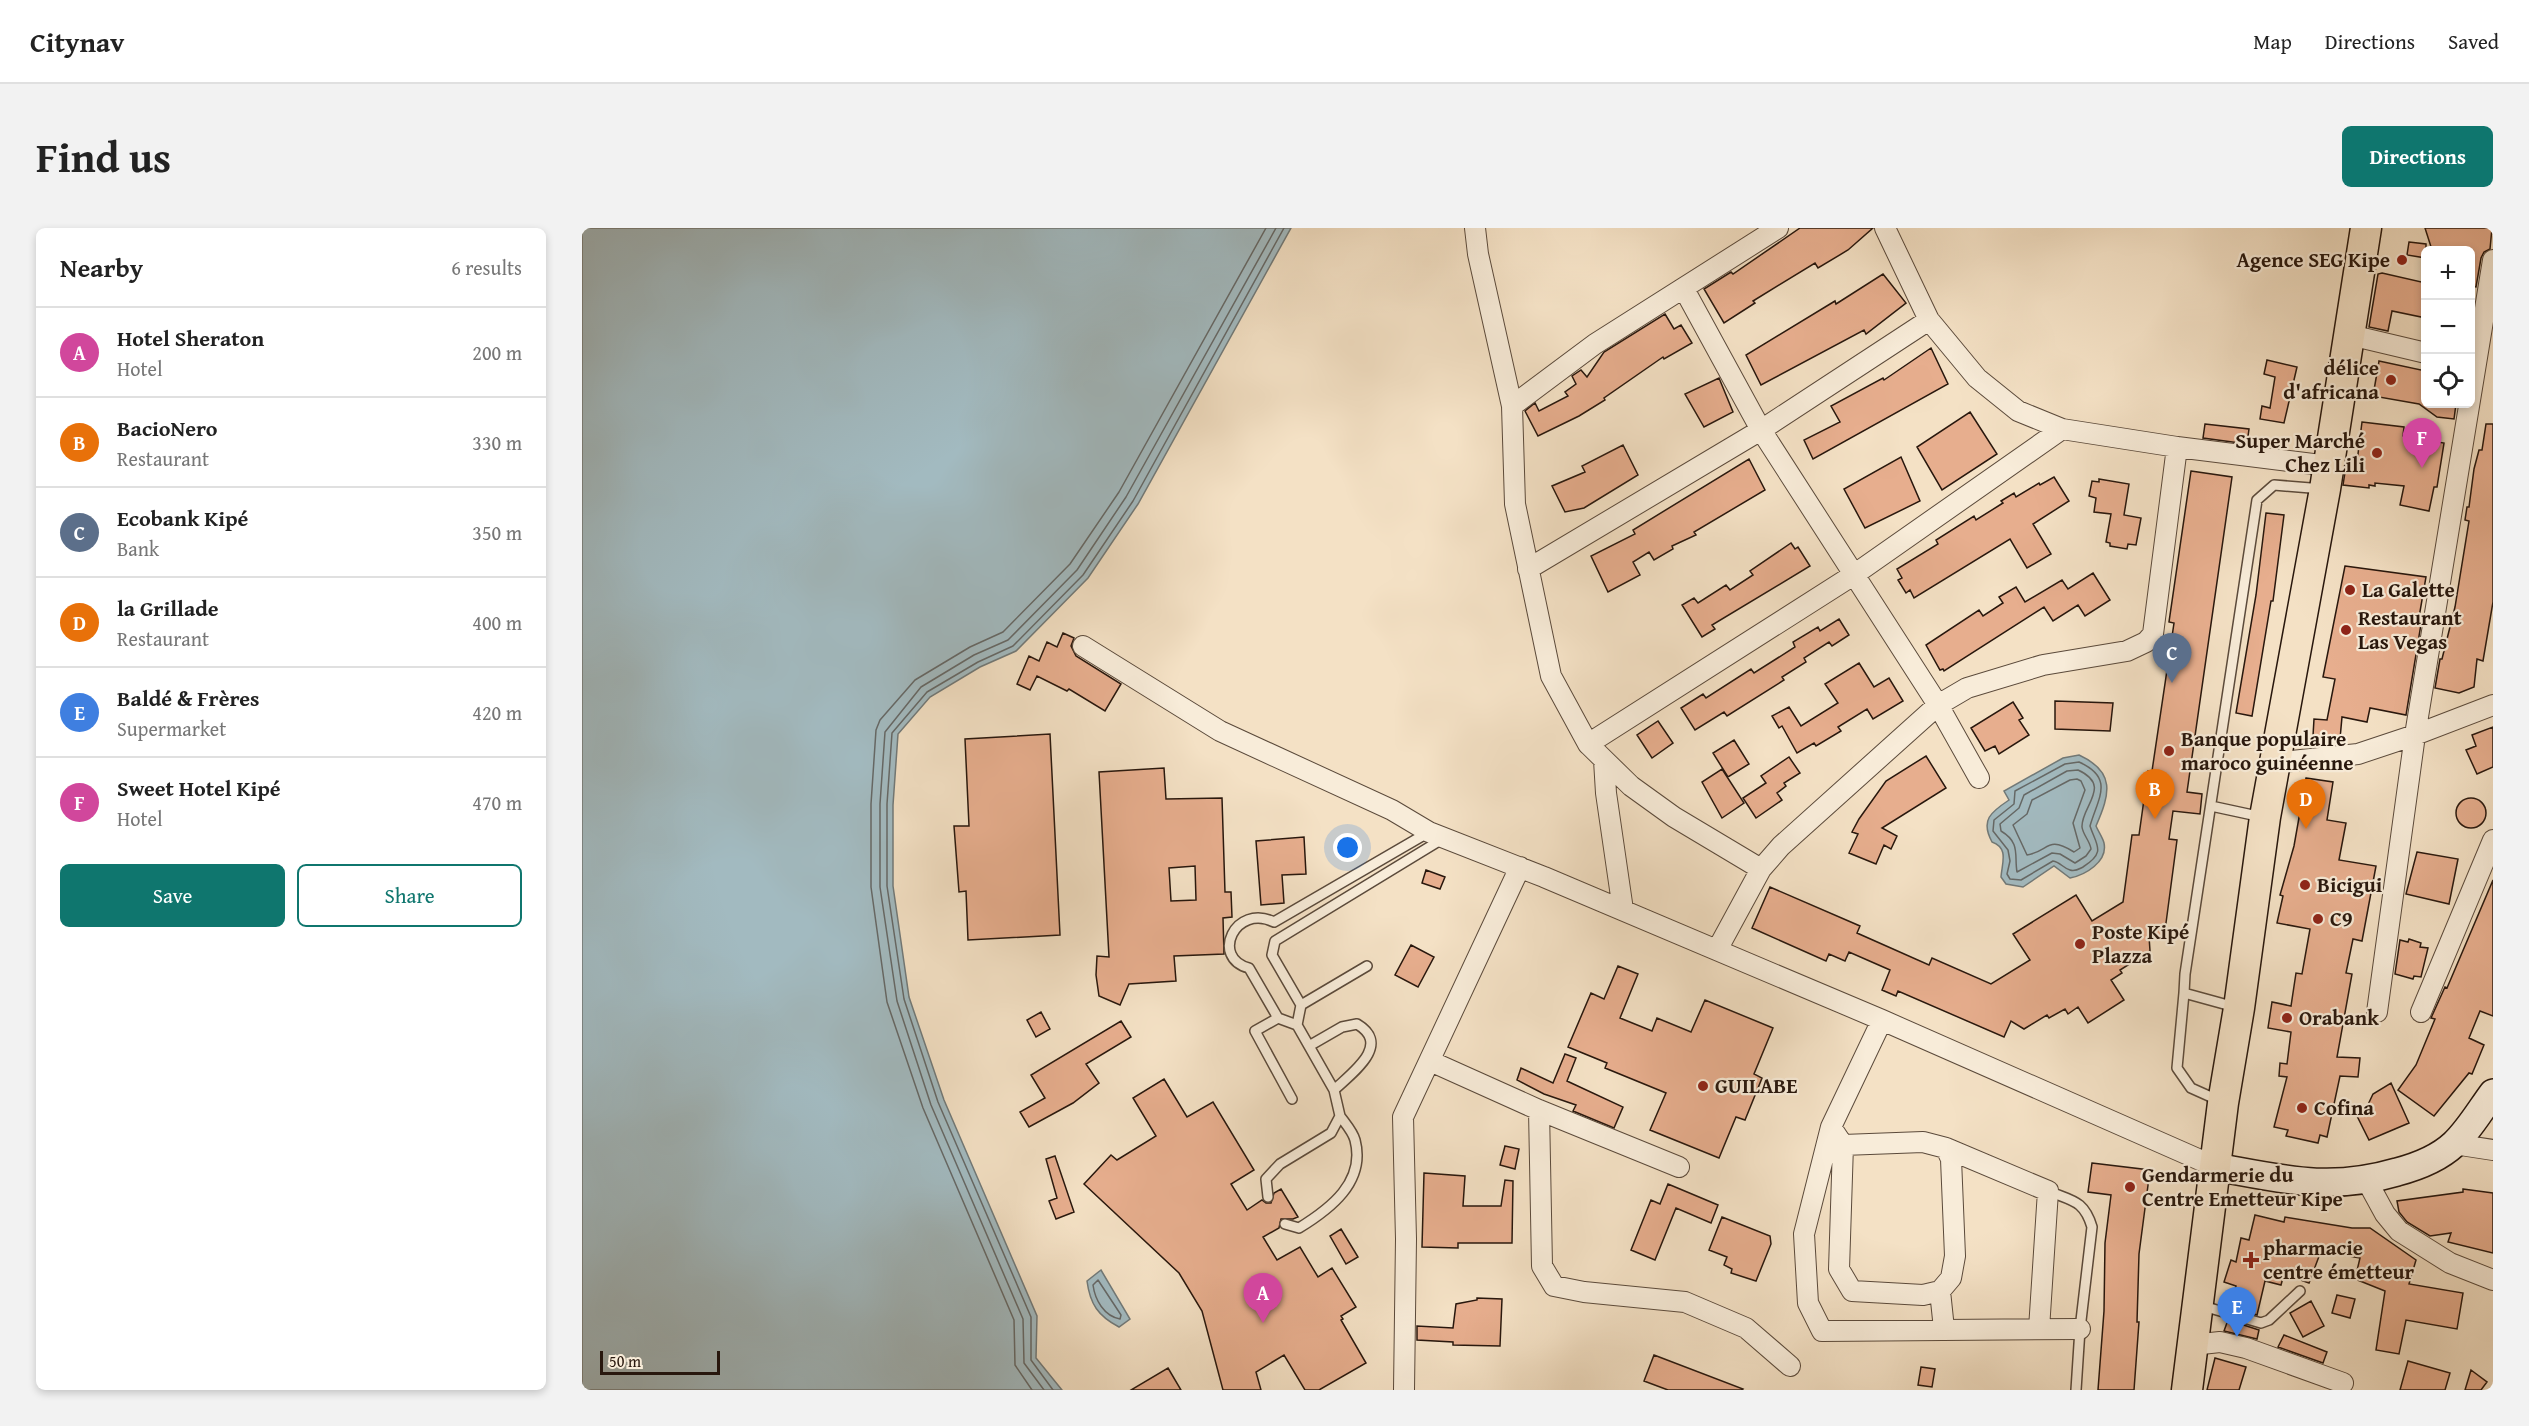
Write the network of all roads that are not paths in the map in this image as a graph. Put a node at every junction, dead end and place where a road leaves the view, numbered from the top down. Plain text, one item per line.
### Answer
1 (1475, 228) edge
2 (1778, 228) edge
3 (1885, 228) edge
4 (2366, 228) edge
5 (2493, 260) edge
6 (1684, 289) junction
7 (1929, 320) junction
8 (2350, 335) junction
9 (2421, 352) edge
10 (2480, 366) edge
11 (1512, 406) junction
12 (2062, 429) junction
13 (1761, 430) junction
14 (2178, 447) junction
15 (2327, 477) junction
16 (1528, 569) junction
17 (1855, 574) junction
18 (1083, 646) dead end
19 (1938, 705) junction
20 (2493, 705) edge
21 (2415, 735) junction
22 (1588, 744) junction
23 (1604, 760) junction
24 (2273, 763) junction
25 (1979, 778) dead end
26 (2211, 806) junction
27 (2265, 818) junction
28 (1437, 835) junction
29 (2493, 840) edge
30 (1520, 867) junction
31 (1761, 868) junction
32 (1623, 910) junction
33 (1717, 950) junction
34 (1367, 966) dead end
35 (2184, 993) junction
36 (1301, 1005) junction
37 (2239, 1008) junction
38 (2376, 1012) dead end
39 (2421, 1012) dead end
40 (1278, 1018) junction
41 (1882, 1020) junction
42 (1297, 1025) junction
43 (1309, 1046) junction
44 (1430, 1061) junction
45 (1334, 1090) junction
46 (2493, 1093) edge
47 (1293, 1099) dead end
48 (2223, 1102) junction
49 (1539, 1110) junction
50 (1340, 1116) junction
51 (1831, 1127) junction
52 (2454, 1144) junction
53 (1843, 1145) junction
54 (1946, 1148) junction
55 (2493, 1150) edge
56 (1679, 1167) dead end
57 (2216, 1167) junction
58 (2367, 1181) junction
59 (2048, 1191) junction
60 (1268, 1197) dead end
61 (1285, 1224) dead end
62 (2493, 1280) edge
63 (1940, 1291) junction
64 (2300, 1291) dead end
65 (2197, 1305) junction
66 (1944, 1329) junction
67 (2039, 1329) junction
68 (2080, 1329) junction
69 (2192, 1345) junction
70 (1790, 1366) dead end
71 (2343, 1383) dead end
72 (1404, 1390) edge
73 (2076, 1390) edge
74 (2187, 1390) edge

1 - 11 street
2 - 6 street
3 - 7 street
4 - 8 main road
5 - 10 street
6 - 11 street
6 - 13 street
7 - 12 street
7 - 13 street
8 - 9 street
8 - 15 main road
10 - 21 street
11 - 16 street
12 - 14 street
12 - 17 street
13 - 16 street
13 - 17 street
14 - 15 street
14 - 19 street
15 - 24 main road
15 - 26 lane
16 - 22 street
17 - 19 street
17 - 22 street
18 - 28 street
19 - 25 street
19 - 31 street
20 - 21 street
21 - 24 street
21 - 38 street
22 - 23 street
23 - 31 street
23 - 32 street
24 - 27 main road
26 - 27 lane
26 - 35 lane
27 - 37 main road
28 - 30 street
28 - 36 lane
28 - 40 lane
29 - 39 street
30 - 32 street
30 - 44 street
31 - 33 street
32 - 33 street
33 - 41 street
34 - 36 lane
35 - 37 lane
35 - 48 lane
36 - 42 lane
37 - 48 main road
40 - 42 lane
40 - 47 lane
41 - 51 street
41 - 57 street
42 - 43 lane
43 - 45 lane
43 - 45 lane
44 - 49 street
44 - 72 street
45 - 50 lane
46 - 52 main road
48 - 57 main road
49 - 56 street
49 - 70 street
50 - 60 lane
50 - 61 lane
51 - 53 street
51 - 66 street
52 - 55 street
52 - 58 main road
53 - 54 street
53 - 63 street
54 - 59 street
54 - 63 street
57 - 58 main road
57 - 65 main road
58 - 62 street
59 - 67 street
59 - 68 lane
63 - 66 street
64 - 65 lane
65 - 69 main road
66 - 67 street
67 - 68 street
68 - 73 lane
69 - 71 street
69 - 74 main road

